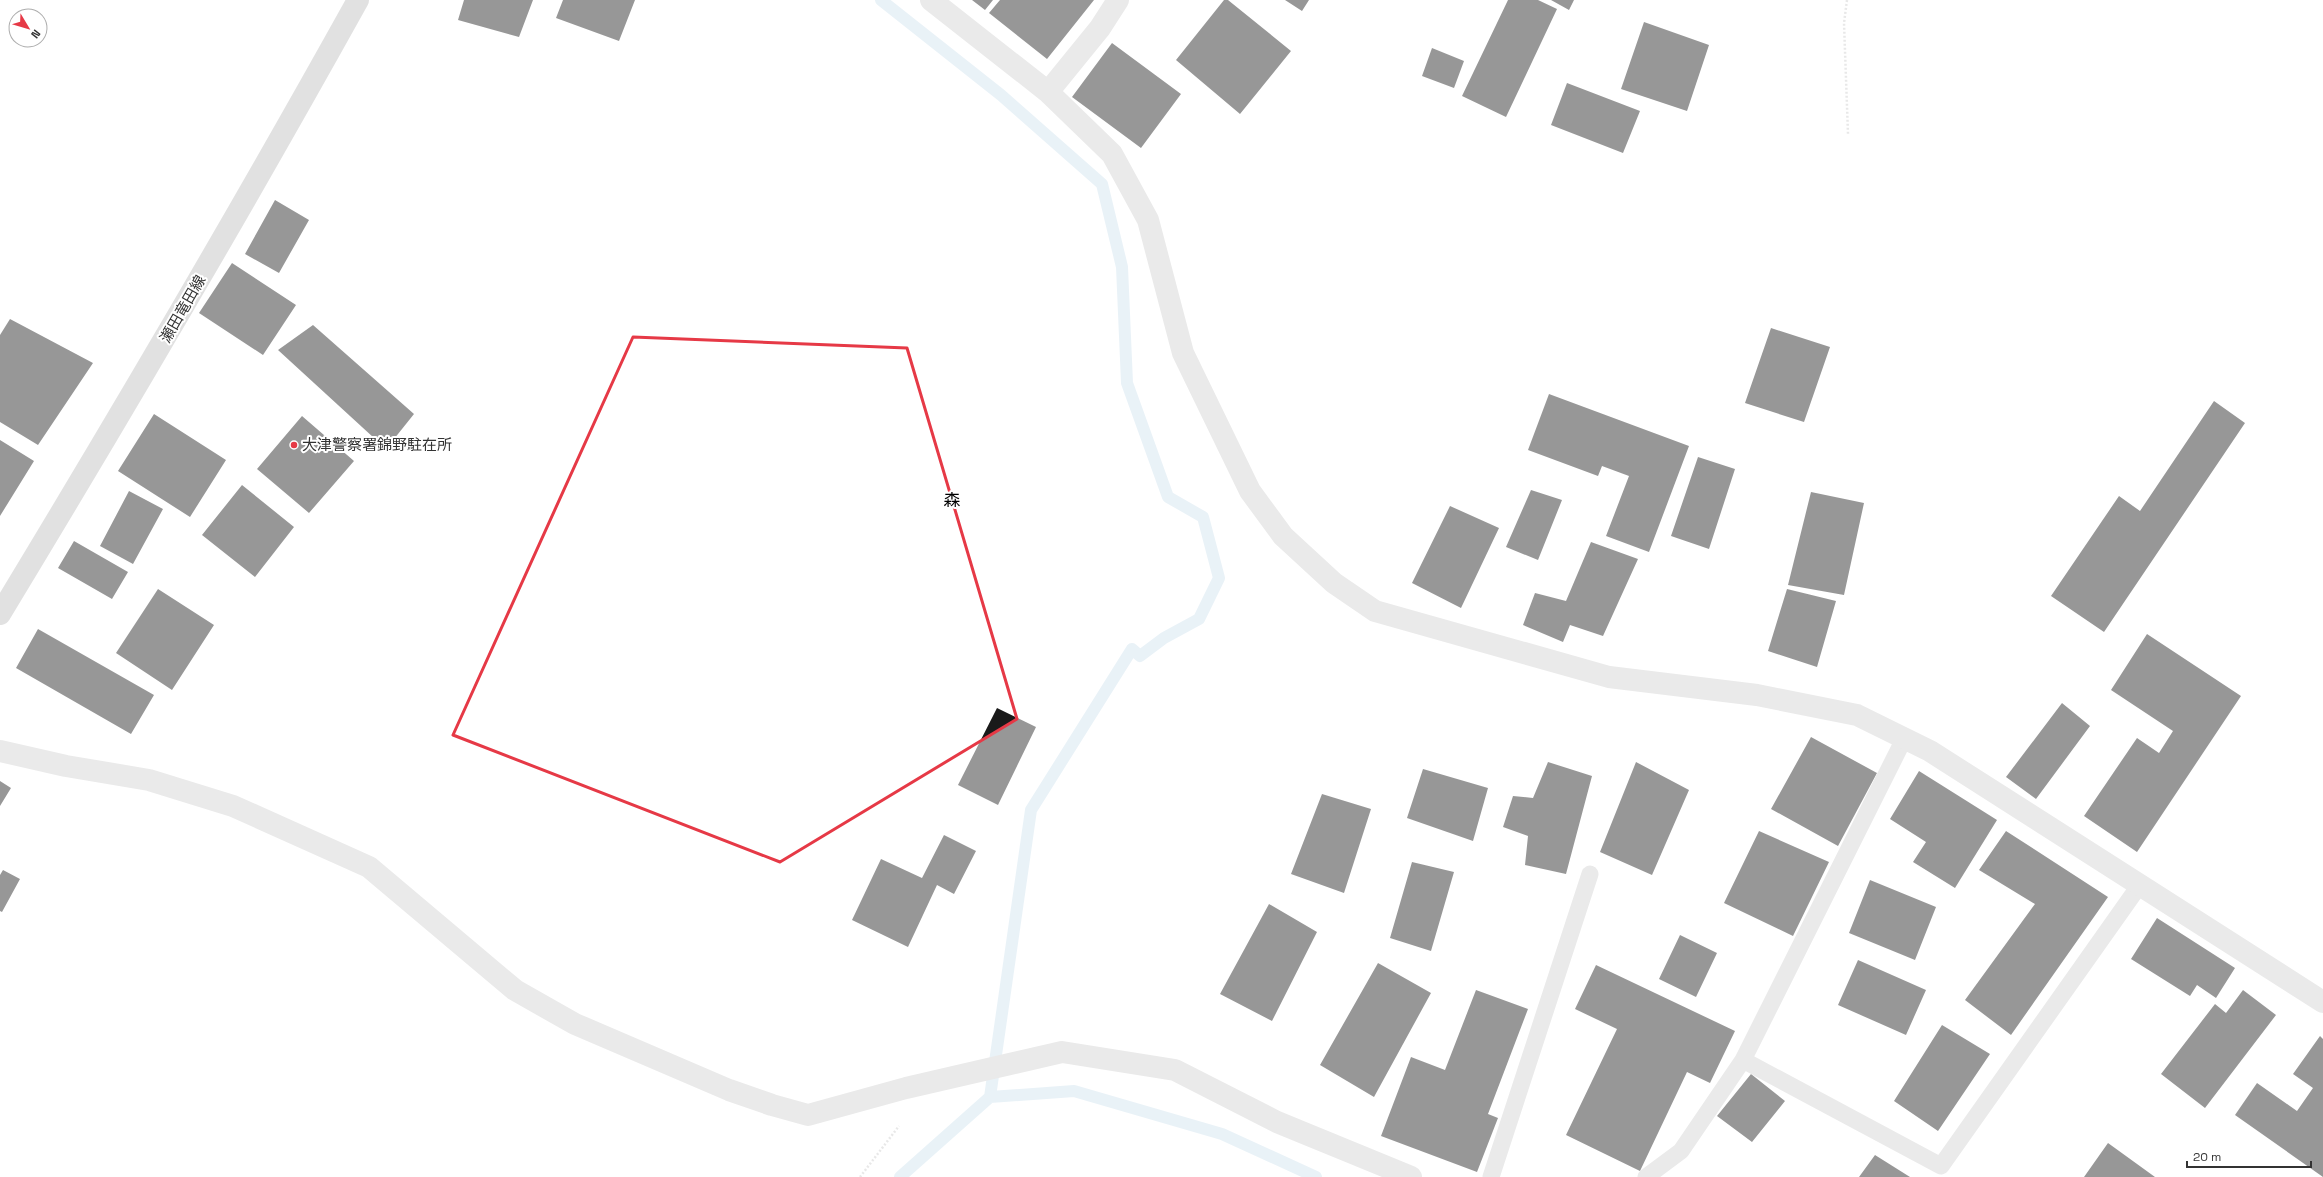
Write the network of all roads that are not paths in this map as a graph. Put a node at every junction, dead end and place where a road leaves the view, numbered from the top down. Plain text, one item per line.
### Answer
1 (358, 0) edge
2 (932, 0) edge
3 (1118, 0) edge
4 (1048, 92) junction
5 (0, 614) edge
6 (1904, 739) junction
7 (0, 751) edge
8 (1590, 874) dead end
9 (2139, 886) junction
10 (2323, 1002) edge
11 (1743, 1060) junction
12 (1411, 1177) edge
13 (1491, 1177) edge
14 (1646, 1177) edge

1 - 5 main road, 瀬田竜田線
2 - 4 street
3 - 4 street
4 - 6 street
6 - 9 street
6 - 11 lane
7 - 12 street
8 - 13 lane
9 - 10 street
9 - 11 lane
11 - 14 lane

